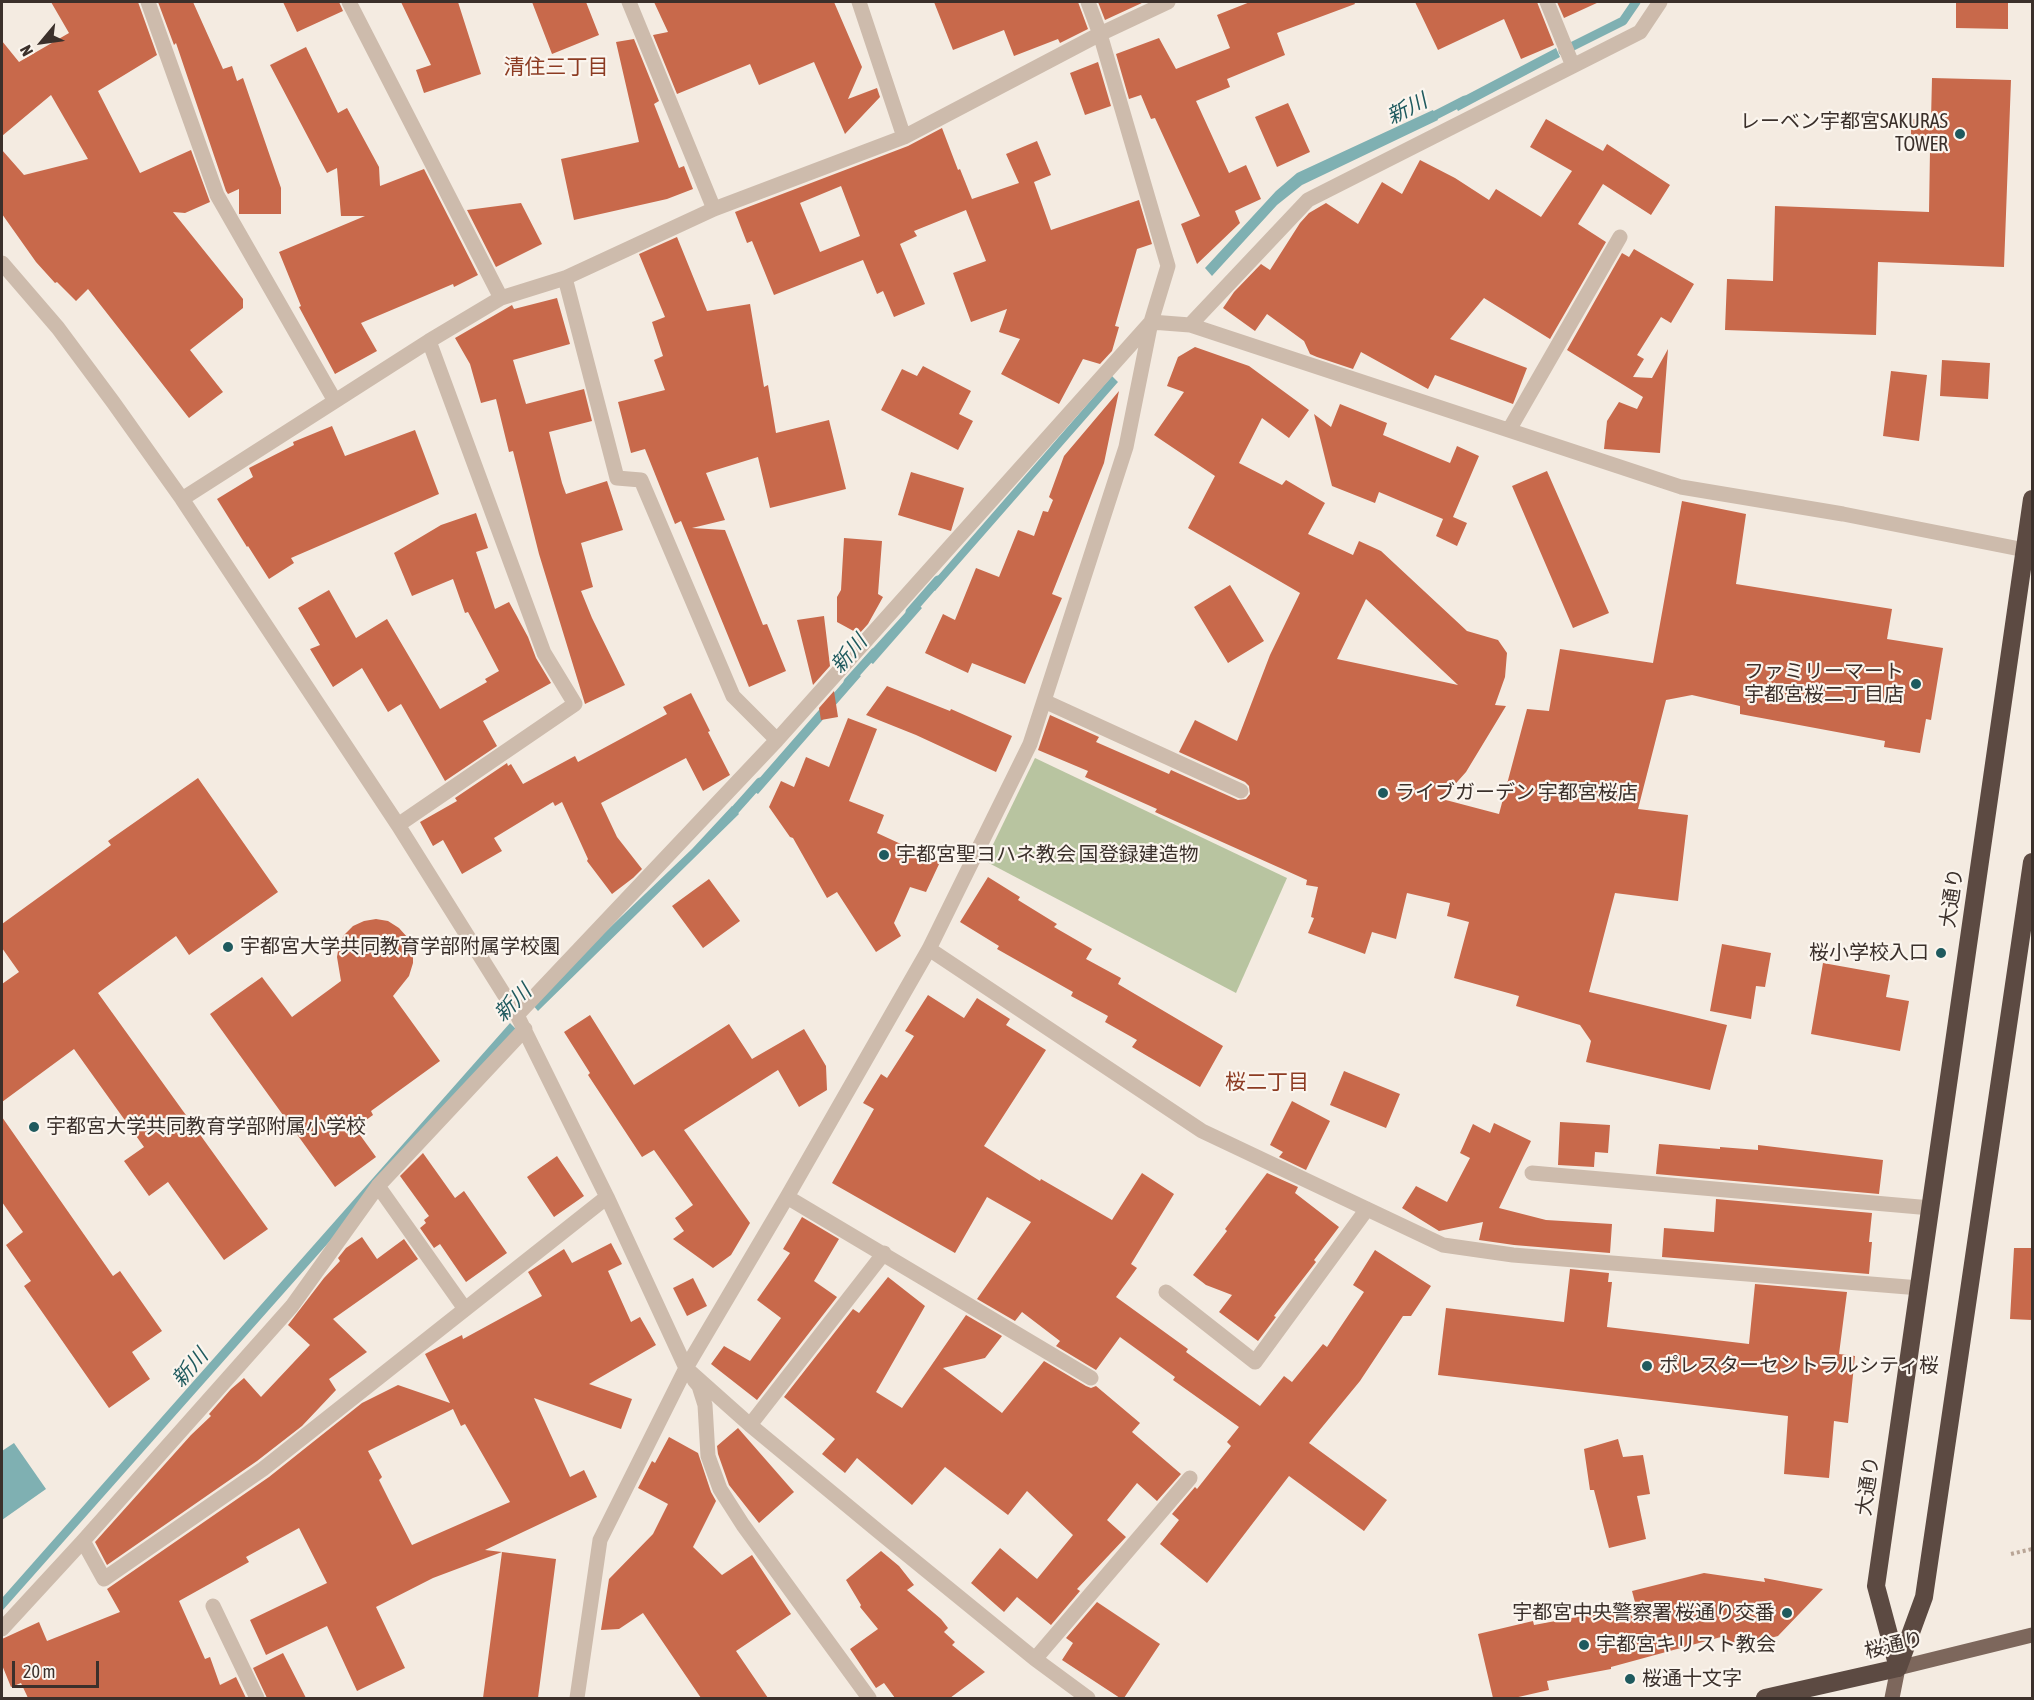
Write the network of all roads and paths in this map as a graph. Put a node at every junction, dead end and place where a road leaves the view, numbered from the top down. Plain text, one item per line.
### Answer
1 (148, 2) edge
2 (349, 2) edge
3 (630, 2) edge
4 (859, 2) edge
5 (1088, 2) edge
6 (1168, 2) edge
7 (1547, 2) edge
8 (1660, 2) edge
9 (1100, 34) junction
10 (1572, 64) junction
11 (904, 137) junction
12 (714, 209) junction
13 (1620, 237) dead end
14 (2, 263) edge
15 (565, 278) junction
16 (501, 298) junction
17 (1152, 322) junction
18 (1190, 325) junction
19 (429, 341) junction
20 (335, 401) junction
21 (1509, 430) junction
22 (182, 499) junction
23 (2032, 499) edge
24 (2025, 550) junction
25 (1044, 701) junction
26 (777, 740) junction
27 (1241, 791) dead end
28 (398, 825) junction
29 (2032, 862) edge
30 (929, 949) junction
31 (521, 1023) junction
32 (1532, 1173) dead end
33 (378, 1186) junction
34 (607, 1197) junction
35 (787, 1197) junction
36 (1930, 1208) junction
37 (1367, 1209) junction
38 (884, 1253) junction
39 (1920, 1288) junction
40 (1166, 1292) dead end
41 (465, 1309) junction
42 (686, 1368) junction
43 (1091, 1378) dead end
44 (750, 1425) junction
45 (1190, 1478) dead end
46 (83, 1541) junction
47 (2032, 1549) edge
48 (2012, 1554) dead end
49 (213, 1606) dead end
50 (2, 1629) edge
51 (2032, 1635) edge
52 (1035, 1659) junction
53 (1898, 1668) junction
54 (257, 1698) edge
55 (577, 1698) edge
56 (869, 1698) edge
57 (1088, 1698) edge
58 (1765, 1698) edge
59 (1892, 1698) edge

1 - 20 street
2 - 16 street
3 - 12 street
4 - 11 street
5 - 9 street
6 - 9 street
7 - 10 street
8 - 10 street
9 - 11 street
9 - 17 street
10 - 18 street
11 - 12 street
12 - 15 street
13 - 21 street
14 - 22 street
15 - 16 street
15 - 26 street
16 - 19 street
17 - 18 street
17 - 25 street
17 - 26 street
18 - 21 street
19 - 20 street
19 - 28 street
20 - 22 street
21 - 24 street
22 - 28 street
23 - 24 highway, 大通り
24 - 36 highway, 大通り
25 - 27 street
25 - 30 street
26 - 31 street
28 - 31 street
29 - 53 highway
30 - 35 street
30 - 37 street
31 - 33 street
31 - 34 street
32 - 36 street
33 - 41 street
33 - 46 street
34 - 41 street
34 - 42 street
35 - 38 street
35 - 42 street
36 - 39 highway, 大通り
37 - 39 street
37 - 40 street
38 - 43 street
38 - 44 street
39 - 53 highway, 大通り
41 - 46 street
42 - 44 street
42 - 55 street
42 - 56 street
44 - 52 street
45 - 52 street
46 - 50 street
47 - 48 path
49 - 54 street
51 - 53 main road, 桜通り
52 - 57 street
53 - 58 highway, 桜通り
53 - 59 main road

